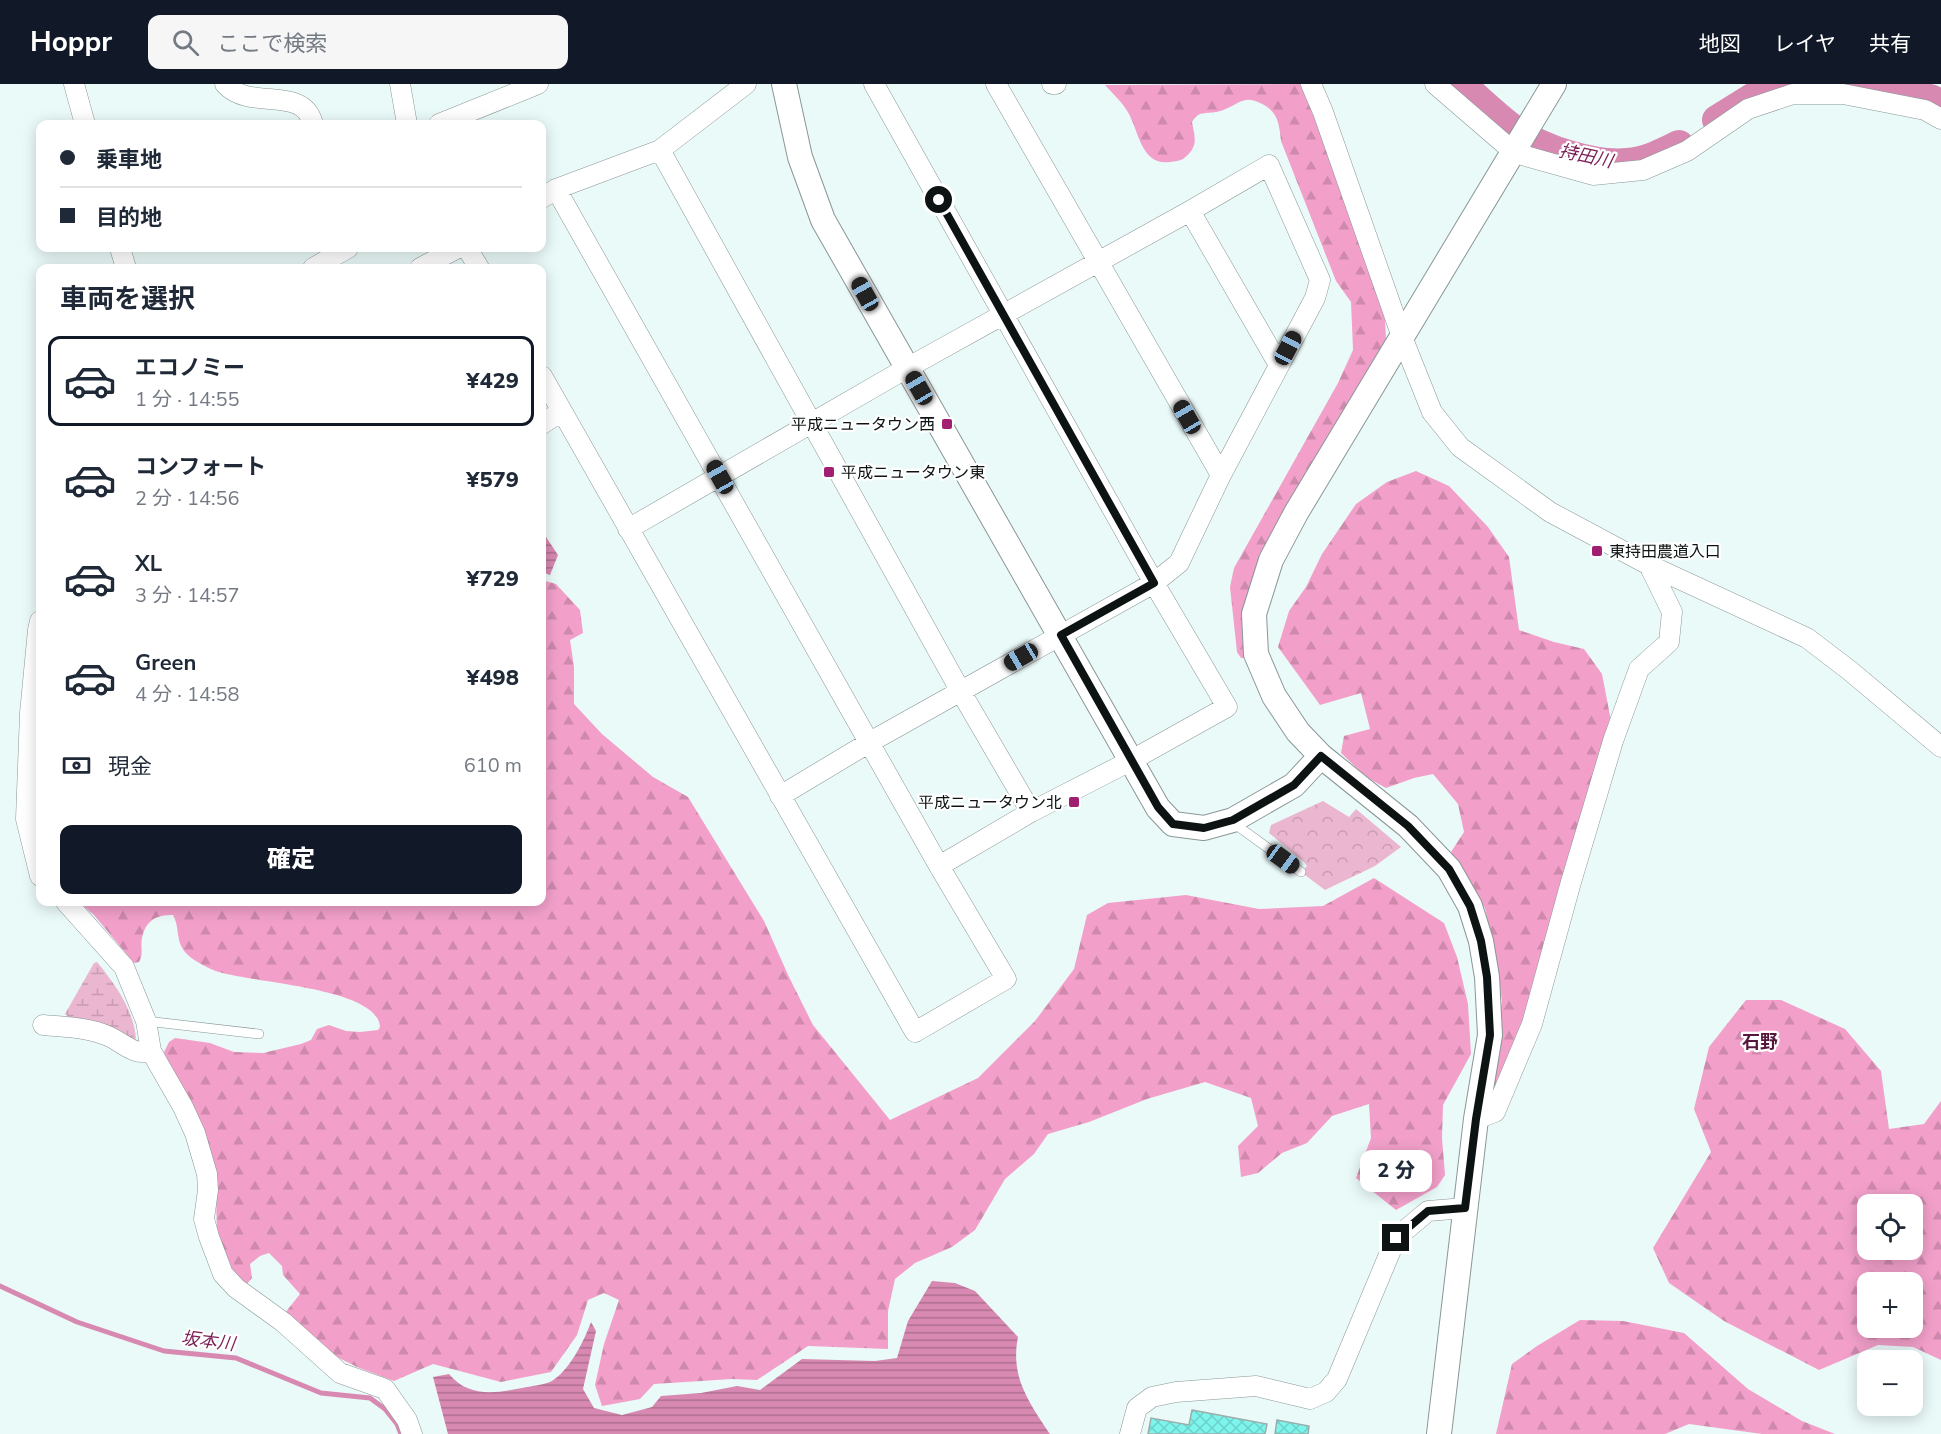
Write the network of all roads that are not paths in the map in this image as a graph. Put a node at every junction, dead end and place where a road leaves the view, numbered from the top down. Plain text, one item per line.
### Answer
1 (74, 84) edge
2 (225, 84) edge
3 (400, 84) edge
4 (538, 84) edge
5 (746, 84) edge
6 (784, 84) edge
7 (874, 84) edge
8 (996, 84) edge
9 (1311, 84) edge
10 (1435, 84) edge
11 (1554, 84) edge
12 (515, 88) edge
13 (1941, 119) edge
14 (84, 120) edge
15 (312, 120) edge
16 (406, 120) edge
17 (447, 120) edge
18 (1517, 149) junction
19 (660, 150) junction
20 (549, 193) edge
21 (1190, 211) junction
22 (341, 252) edge
23 (450, 252) edge
24 (1096, 261) junction
25 (320, 264) edge
26 (428, 264) edge
27 (1004, 315) junction
28 (1402, 337) junction
29 (1279, 365) junction
30 (907, 368) junction
31 (546, 383) edge
32 (562, 411) junction
33 (546, 421) edge
34 (814, 424) junction
35 (1221, 476) junction
36 (720, 477) junction
37 (628, 529) junction
38 (1649, 565) junction
39 (1154, 583) junction
40 (1061, 635) junction
41 (36, 651) edge
42 (961, 692) junction
43 (870, 742) junction
44 (1941, 747) edge
45 (1321, 756) junction
46 (1132, 760) junction
47 (780, 796) junction
48 (1031, 812) junction
49 (1231, 821) junction
50 (36, 860) edge
51 (939, 866) junction
52 (1301, 872) dead end
53 (70, 906) edge
54 (146, 1021) junction
55 (43, 1025) dead end
56 (259, 1034) dead end
57 (151, 1051) junction
58 (1476, 1119) junction
59 (1465, 1208) junction
60 (412, 1434) edge
61 (1130, 1434) edge
62 (1439, 1434) edge

1 - 14 street
2 - 15 street
3 - 16 street
4 - 12 street
5 - 19 street
6 - 30 street
7 - 27 street
8 - 24 street
9 - 28 street
10 - 18 street
11 - 18 street
12 - 17 street
13 - 18 street
18 - 28 street
19 - 20 street
19 - 34 street
20 - 36 street
21 - 24 street
21 - 29 street
21 - 29 street
22 - 25 street
23 - 26 street
24 - 27 street
24 - 35 street
27 - 30 street
27 - 39 street
28 - 38 street
28 - 45 street
29 - 35 street
30 - 34 street
30 - 40 street
31 - 32 street
32 - 33 street
32 - 37 street
34 - 36 street
34 - 42 street
35 - 39 street
36 - 37 street
36 - 43 street
37 - 47 street
38 - 44 street
38 - 58 street
39 - 40 street
39 - 46 street
40 - 42 street
40 - 46 street
41 - 50 street
42 - 43 street
42 - 48 street
43 - 47 street
43 - 51 street
45 - 49 street
45 - 58 street
46 - 48 street
46 - 49 street
47 - 51 street
48 - 51 street
49 - 52 lane
53 - 54 street
54 - 56 lane
54 - 57 street
55 - 57 street
57 - 60 street
58 - 59 street
59 - 61 street
59 - 62 street

